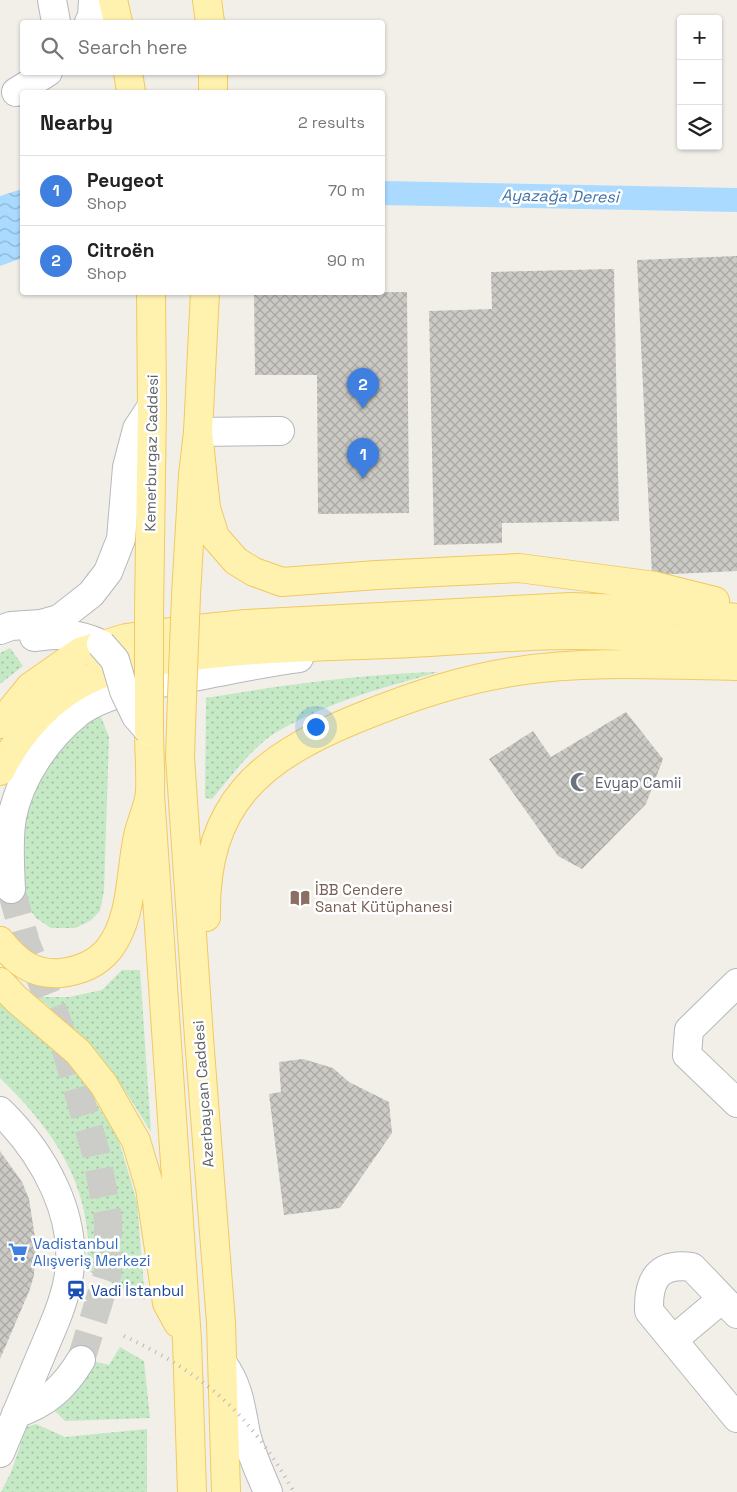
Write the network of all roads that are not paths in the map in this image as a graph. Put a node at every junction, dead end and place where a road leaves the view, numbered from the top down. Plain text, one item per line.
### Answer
1 (52, 0) edge
2 (93, 0) edge
3 (112, 0) edge
4 (207, 0) edge
5 (56, 20) edge
6 (90, 20) edge
7 (117, 20) edge
8 (210, 20) edge
9 (43, 75) edge
10 (128, 75) edge
11 (213, 75) edge
12 (131, 90) edge
13 (213, 90) edge
14 (13, 93) edge
15 (151, 295) edge
16 (205, 295) edge
17 (152, 406) junction
18 (280, 431) dead end
19 (198, 432) junction
20 (737, 610) edge
21 (737, 618) edge
22 (0, 632) edge
23 (390, 644) junction
24 (737, 645) edge
25 (737, 666) edge
26 (0, 724) edge
27 (149, 731) junction
28 (0, 771) edge
29 (150, 794) junction
30 (11, 889) tunnel mouth
31 (0, 941) edge
32 (0, 982) edge
33 (737, 982) edge
34 (199, 1038) junction
35 (737, 1103) edge
36 (0, 1111) edge
37 (730, 1307) edge
38 (187, 1340) junction
39 (673, 1340) junction
40 (81, 1360) tunnel mouth
41 (223, 1364) junction
42 (16, 1414) junction
43 (737, 1418) edge
44 (0, 1453) edge
45 (192, 1492) edge
46 (226, 1492) edge
47 (268, 1492) edge

1 - 5 street
2 - 6 street
3 - 7 main road
4 - 8 main road
9 - 14 street
10 - 12 main road
11 - 13 main road
15 - 17 main road, Kemerburgaz Caddesi
16 - 19 main road
17 - 22 street
17 - 27 main road, Kemerburgaz Caddesi, bridge
18 - 19 street
19 - 20 main road
19 - 34 main road, Azerbaycan Caddesi, bridge
21 - 26 main road
22 - 27 street, bridge
23 - 24 main road
23 - 28 main road
23 - 30 street
25 - 34 main road
27 - 29 main road, Kemerburgaz Caddesi
29 - 31 main road
29 - 38 main road
32 - 38 main road
33 - 35 street
34 - 41 main road, Azerbaycan Caddesi
36 - 42 street
37 - 39 street
37 - 39 street
38 - 45 main road
39 - 43 street
40 - 42 street
41 - 46 main road, Azerbaycan Caddesi
41 - 47 street
42 - 44 street

